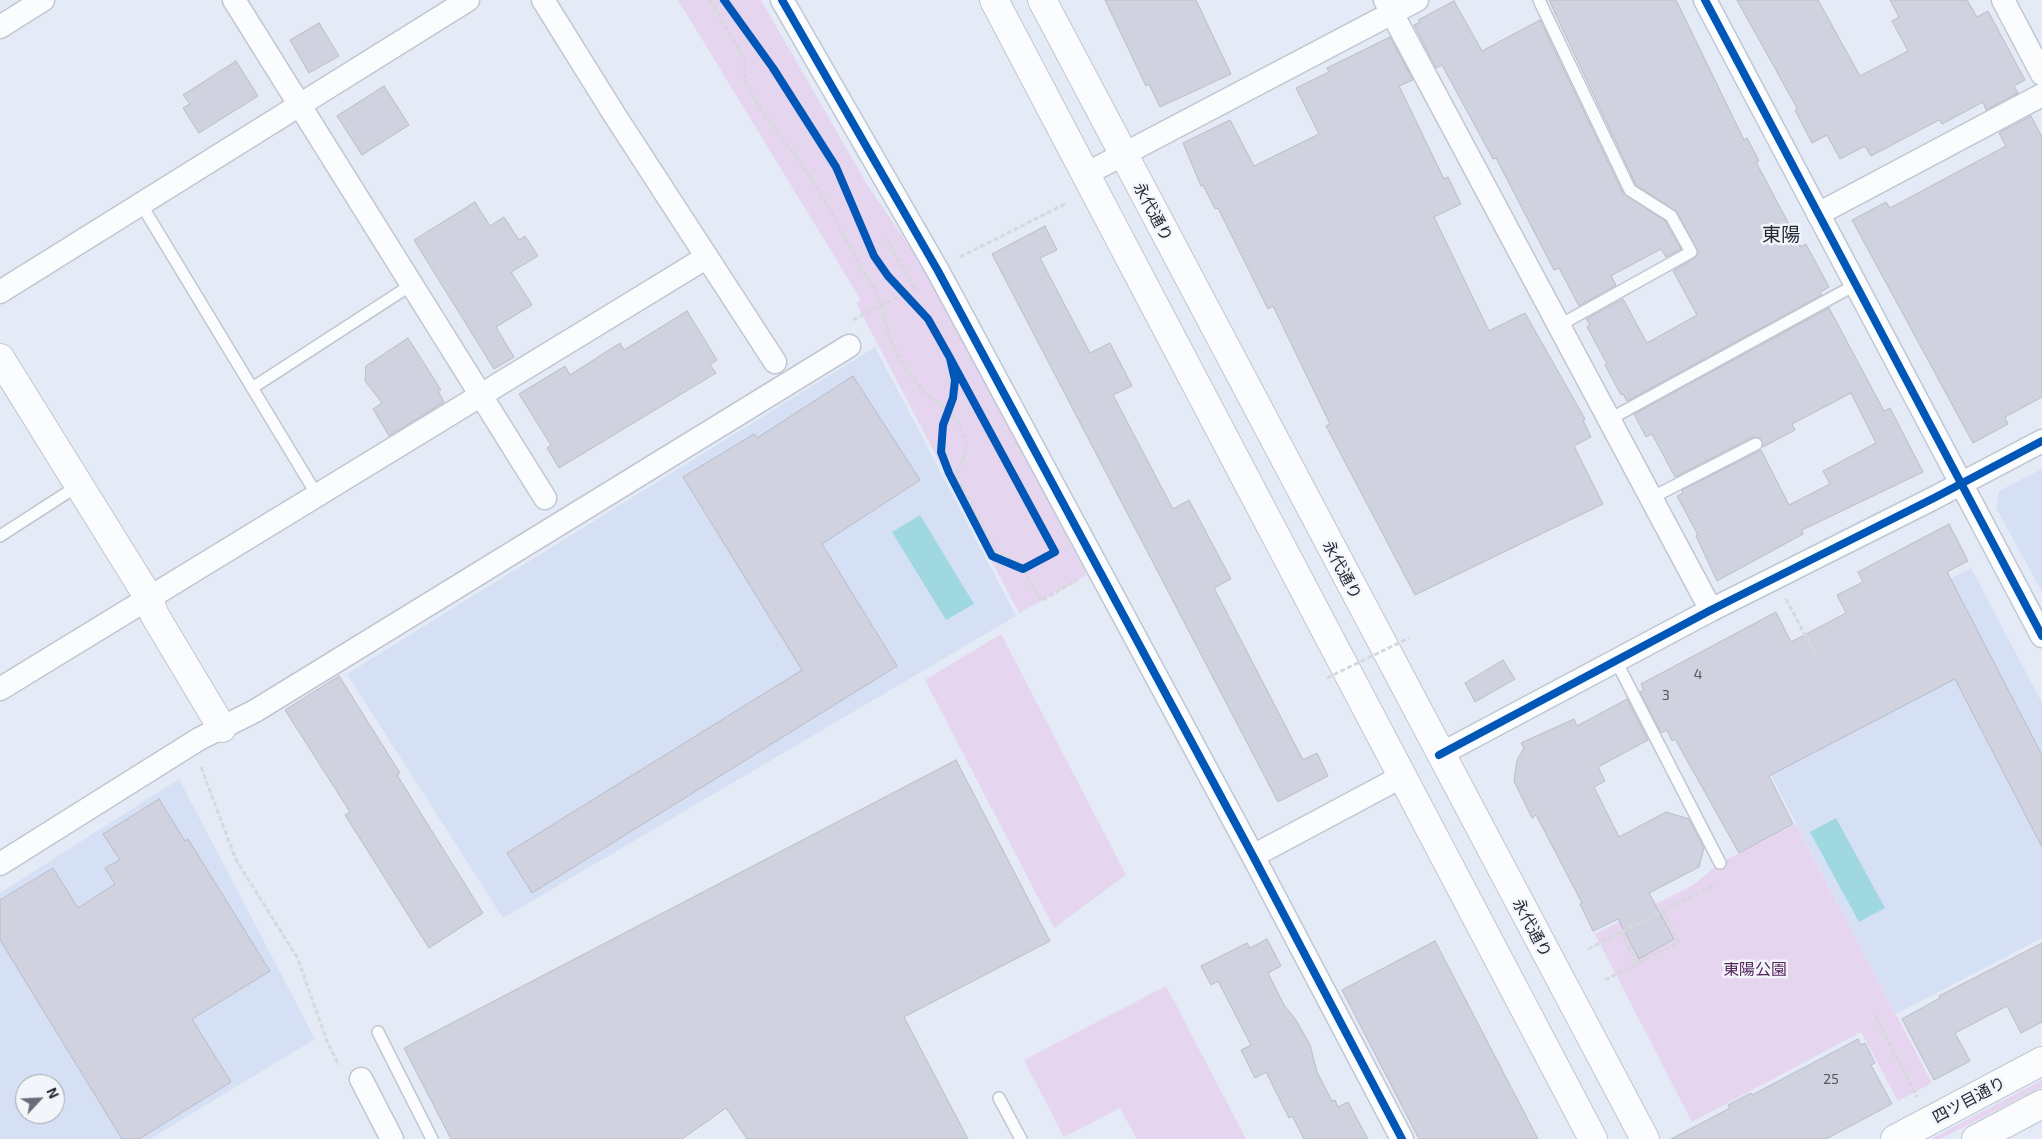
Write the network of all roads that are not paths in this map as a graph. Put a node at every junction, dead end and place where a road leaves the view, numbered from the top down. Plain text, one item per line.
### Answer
1 (43, 0) edge
2 (234, 0) edge
3 (468, 0) edge
4 (543, 0) edge
5 (782, 0) edge
6 (994, 0) edge
7 (1042, 0) edge
8 (1417, 0) edge
9 (1539, 0) edge
10 (1705, 0) edge
11 (2003, 0) edge
12 (1389, 7) edge
13 (0, 27) edge
14 (2042, 74) edge
15 (2042, 95) edge
16 (300, 105) junction
17 (1123, 155) junction
18 (1086, 174) junction
19 (140, 204) junction
20 (1818, 214) junction
21 (707, 257) junction
22 (411, 284) junction
23 (1855, 285) junction
24 (0, 292) edge
25 (1560, 325) junction
26 (849, 346) dead end
27 (0, 358) edge
28 (775, 362) dead end
29 (252, 388) junction
30 (480, 396) junction
31 (1610, 419) junction
32 (2042, 441) edge
33 (1756, 444) dead end
34 (1962, 484) junction
35 (79, 485) junction
36 (317, 495) junction
37 (546, 498) dead end
38 (1651, 498) junction
39 (0, 536) edge
40 (149, 598) junction
41 (1711, 610) junction
42 (2042, 636) edge
43 (1616, 661) junction
44 (0, 689) edge
45 (222, 728) junction
46 (1439, 754) junction
47 (1401, 777) junction
48 (1252, 856) junction
49 (1720, 863) road end
50 (0, 864) edge
51 (378, 1032) dead end
52 (2042, 1061) edge
53 (352, 1076) road end
54 (999, 1098) dead end
55 (2042, 1104) edge
56 (2011, 1131) edge
57 (392, 1139) edge
58 (432, 1139) edge
59 (1021, 1139) edge
60 (1402, 1139) edge
61 (1593, 1139) edge
62 (1644, 1139) edge
63 (1896, 1139) edge
64 (1976, 1139) edge

1 - 13 street
2 - 16 street
3 - 16 street
4 - 21 street
5 - 48 street
6 - 18 main road
7 - 17 main road, 永代通り
8 - 12 street
9 - 25 lane
10 - 20 street
11 - 14 street
12 - 17 street
12 - 25 street
15 - 20 street
16 - 19 street
16 - 22 street
17 - 18 street
17 - 46 main road, 永代通り
18 - 47 main road
19 - 24 street
19 - 29 lane
20 - 23 street
21 - 28 street
21 - 30 street
22 - 29 lane
22 - 30 street
23 - 31 lane
23 - 34 street
25 - 31 street
26 - 45 street
27 - 35 main road
29 - 36 lane
30 - 36 street
30 - 37 street
31 - 38 street
32 - 34 street
33 - 38 lane
34 - 41 street
34 - 42 street
35 - 39 lane
35 - 40 main road
36 - 40 street
38 - 41 street
40 - 44 street
40 - 45 main road
41 - 43 street
43 - 46 street
43 - 49 lane
45 - 50 street
46 - 62 main road, 永代通り
47 - 48 street
47 - 61 main road
48 - 60 street
51 - 58 lane
52 - 63 main road, 四ツ目通り
53 - 57 street
54 - 59 lane
55 - 56 main road
56 - 64 main road

